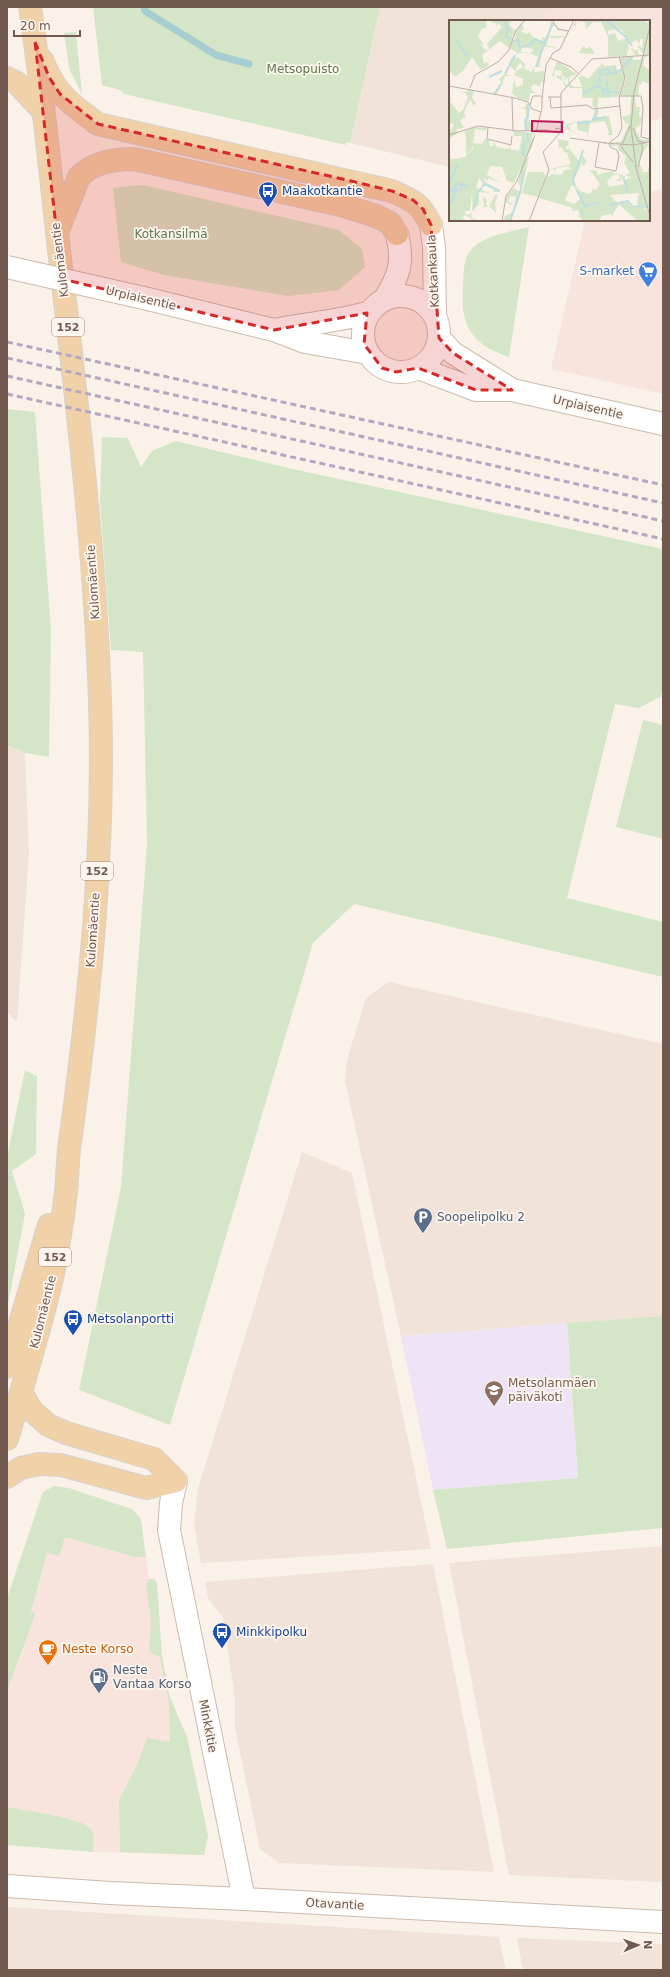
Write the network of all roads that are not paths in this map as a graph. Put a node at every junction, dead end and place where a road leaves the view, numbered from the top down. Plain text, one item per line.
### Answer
1 (30, 7) edge
2 (35, 42) junction
3 (7, 78) edge
4 (43, 111) junction
5 (57, 233) junction
6 (7, 267) edge
7 (377, 306) junction
8 (437, 328) junction
9 (274, 330) junction
10 (368, 353) junction
11 (418, 368) junction
12 (512, 390) junction
13 (663, 424) edge
14 (68, 1159) junction
15 (7, 1367) edge
16 (21, 1392) junction
17 (7, 1439) edge
18 (7, 1477) edge
19 (176, 1481) junction
20 (7, 1886) edge
21 (244, 1899) junction
22 (663, 1922) edge

1 - 2 main road, Kulomäentie / 152
2 - 4 main road, Kulomäentie / 152
2 - 8 main road, Kotkankaula
3 - 4 main road
4 - 5 main road, Kulomäentie / 152
5 - 7 main road
5 - 14 main road, Kulomäentie / 152
6 - 9 main road, Urpiaisentie, bridge
7 - 8 main road, Urpiaisentie
7 - 9 main road, Urpiaisentie
7 - 10 main road
8 - 11 main road
8 - 12 main road, Urpiaisentie
9 - 10 main road, Urpiaisentie
10 - 11 main road
11 - 12 main road, Urpiaisentie
12 - 13 main road, Urpiaisentie
14 - 15 main road, Kulomäentie / 152
14 - 16 main road, Kulomäentie / 152
16 - 17 main road, Kulomäentie / 152
16 - 19 main road
18 - 19 main road
19 - 21 main road, Minkkitie
20 - 21 main road, Otavantie
21 - 22 main road, Otavantie

